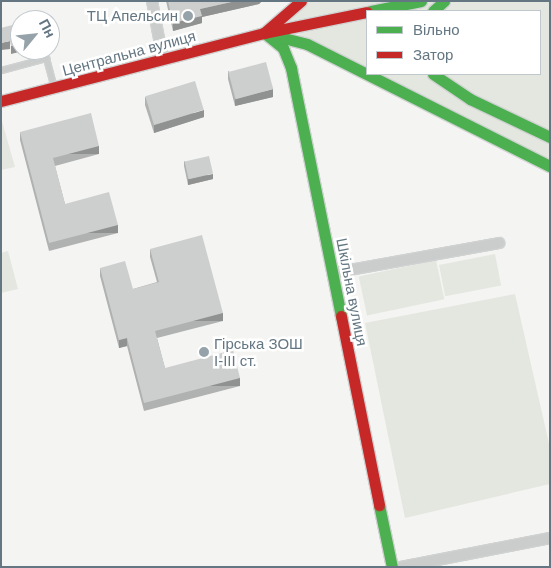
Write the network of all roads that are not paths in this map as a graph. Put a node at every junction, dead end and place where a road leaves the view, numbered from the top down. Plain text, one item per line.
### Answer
1 (152, 1) edge
2 (301, 1) edge
3 (421, 1) edge
4 (444, 1) edge
5 (376, 10) edge
6 (434, 10) edge
7 (366, 12) edge
8 (264, 32) junction
9 (162, 60) junction
10 (1, 70) edge
11 (366, 74) edge
12 (369, 75) edge
13 (434, 75) edge
14 (54, 87) junction
15 (1, 101) edge
16 (550, 137) edge
17 (550, 166) edge
18 (499, 243) dead end
19 (333, 273) junction
20 (550, 538) edge
21 (392, 567) edge
22 (401, 567) edge

1 - 9 street
2 - 8 main road
3 - 5 main road
4 - 6 main road
7 - 8 main road, Центральна вулиця
8 - 9 main road, Центральна вулиця
8 - 11 main road
8 - 19 main road, Шкільна вулиця
9 - 14 main road, Центральна вулиця
10 - 14 lane
12 - 17 main road
13 - 16 main road
14 - 15 main road, Центральна вулиця
18 - 19 street
19 - 21 main road, Шкільна вулиця
20 - 22 street

